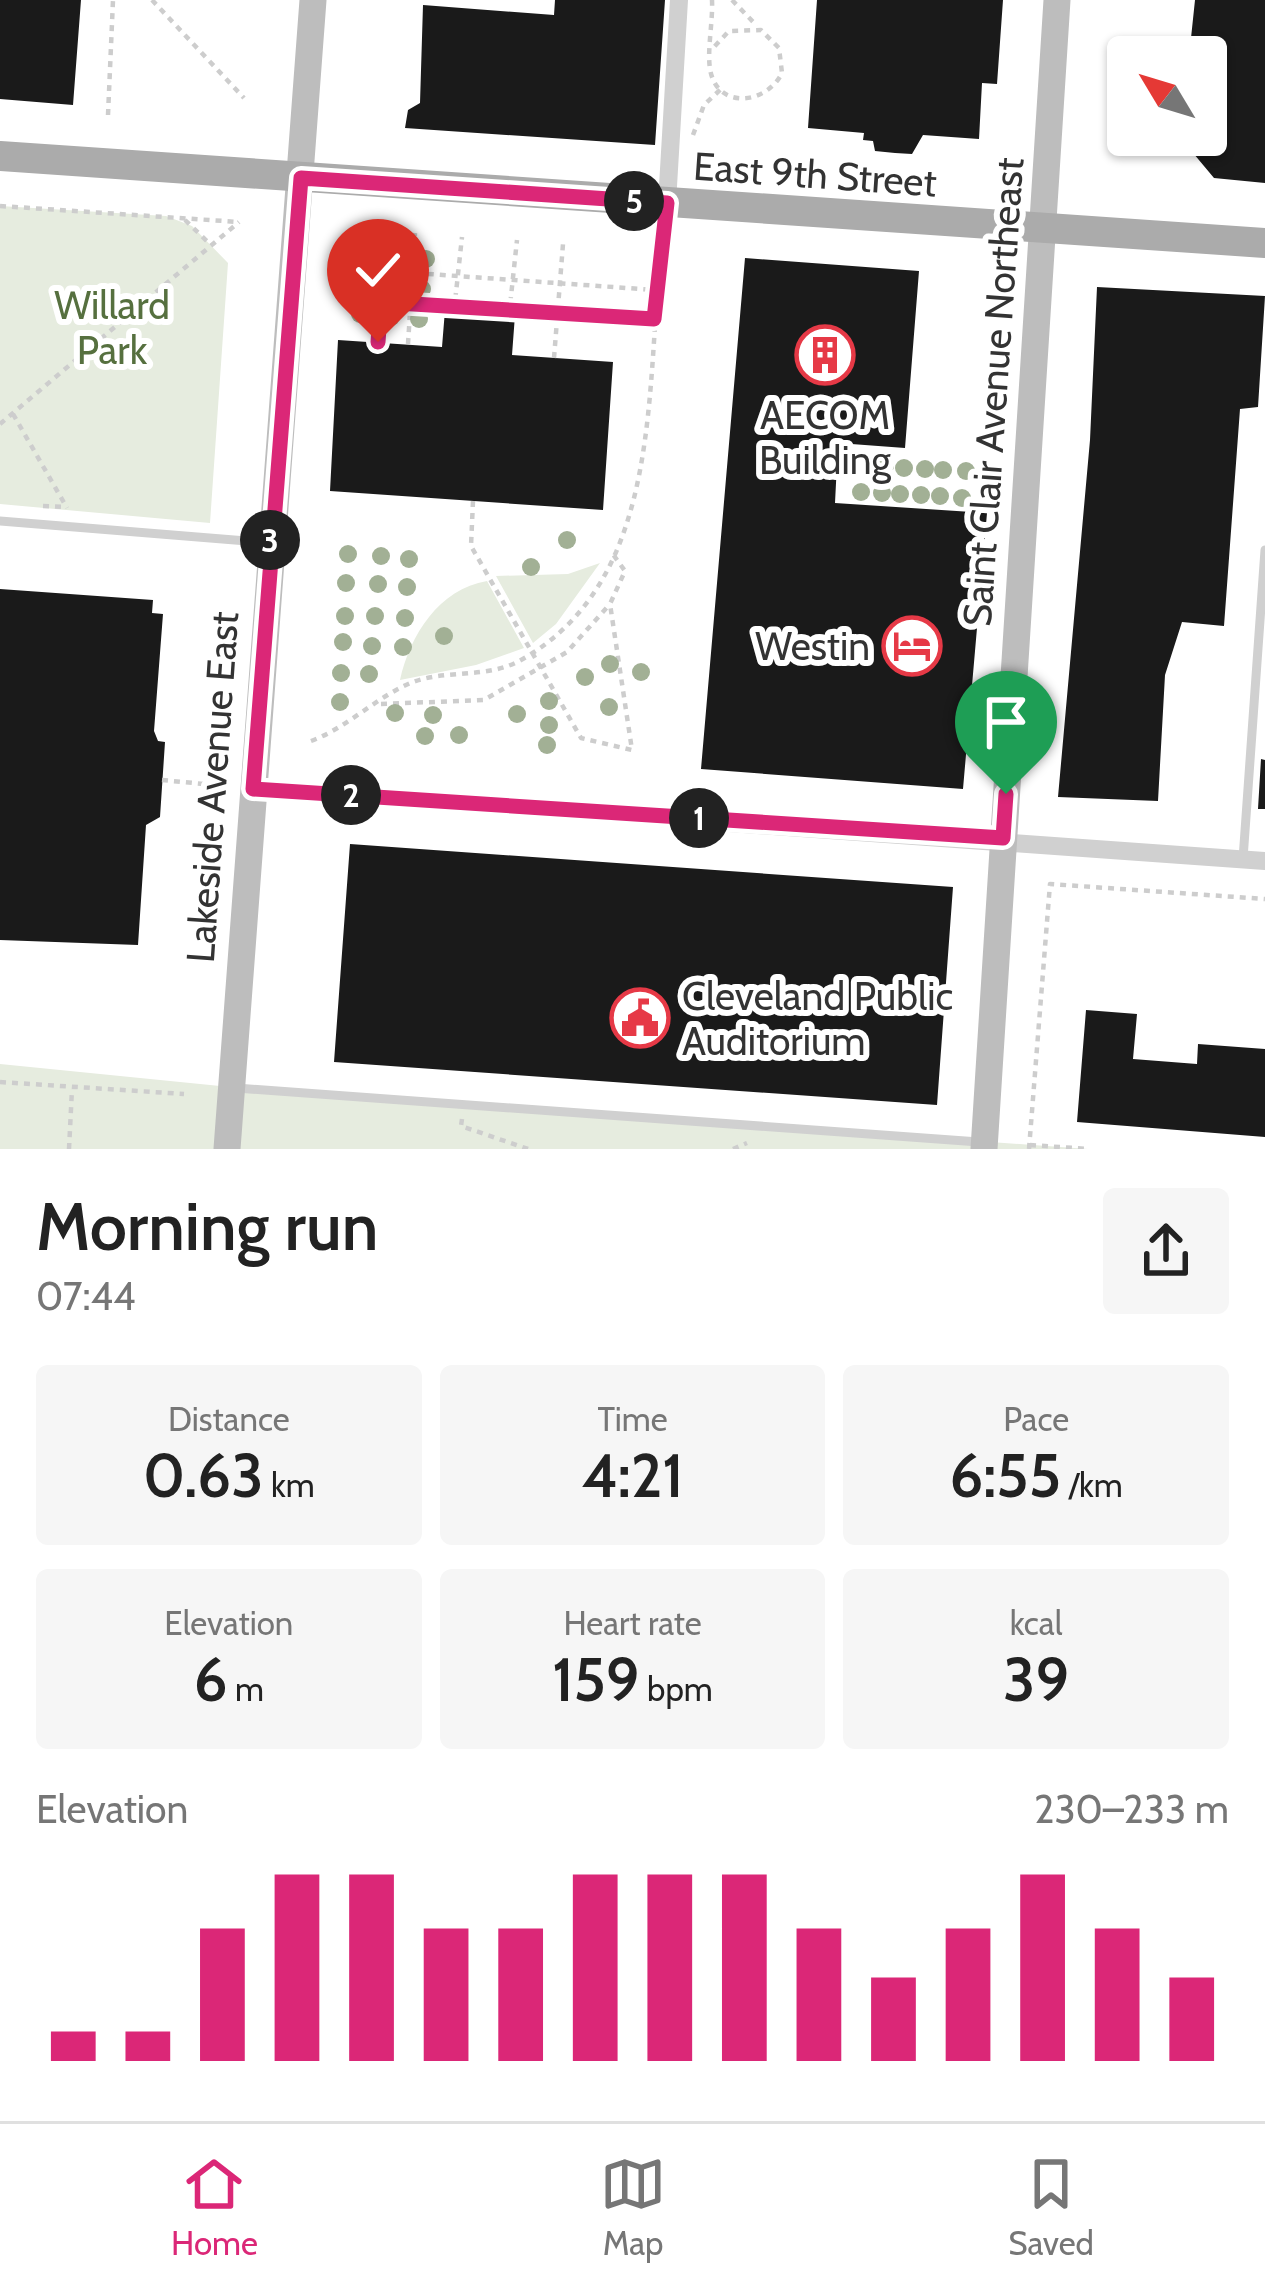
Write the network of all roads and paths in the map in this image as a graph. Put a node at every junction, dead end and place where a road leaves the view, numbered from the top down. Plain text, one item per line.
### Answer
1 (113, 0) edge
2 (152, 0) edge
3 (313, 0) edge
4 (679, 0) edge
5 (712, 0) edge
6 (732, 0) edge
7 (1058, 0) edge
8 (761, 30) junction
9 (713, 47) junction
10 (721, 89) junction
11 (244, 98) dead end
12 (108, 115) dead end
13 (692, 154) dead end
14 (0, 157) edge
15 (301, 178) junction
16 (667, 203) junction
17 (0, 206) edge
18 (181, 218) junction
19 (1042, 230) junction
20 (385, 231) dead end
21 (415, 233) dead end
22 (463, 237) dead end
23 (518, 241) dead end
24 (1265, 243) edge
25 (562, 244) dead end
26 (211, 245) junction
27 (344, 268) dead end
28 (382, 271) junction
29 (413, 273) junction
30 (458, 276) junction
31 (513, 280) junction
32 (559, 283) junction
33 (656, 290) junction
34 (341, 300) dead end
35 (381, 302) junction
36 (411, 304) junction
37 (454, 309) junction
38 (509, 313) junction
39 (557, 314) junction
40 (654, 319) junction
41 (378, 342) dead end
42 (408, 344) dead end
43 (554, 358) dead end
44 (13, 414) junction
45 (0, 424) edge
46 (473, 501) dead end
47 (67, 508) dead end
48 (0, 521) edge
49 (270, 543) junction
50 (1265, 550) edge
51 (612, 553) junction
52 (610, 604) junction
53 (533, 652) junction
54 (541, 668) junction
55 (375, 705) junction
56 (311, 741) dead end
57 (162, 779) dead end
58 (204, 784) dead end
59 (253, 789) junction
60 (1003, 838) junction
61 (1244, 859) junction
62 (1265, 860) edge
63 (1265, 899) edge
64 (0, 1082) edge
65 (72, 1086) junction
66 (230, 1087) junction
67 (184, 1094) dead end
68 (464, 1104) junction
69 (984, 1146) edge
70 (1030, 1147) edge
71 (69, 1149) edge
72 (226, 1149) edge
73 (528, 1149) edge
74 (1088, 1149) edge

1 - 12 path
2 - 11 path
3 - 15 street, Lakeside Avenue East
4 - 16 street
5 - 9 path
6 - 8 path
7 - 19 street, Saint Clair Avenue Northeast
8 - 9 path
8 - 10 path
9 - 10 path
10 - 13 path
14 - 15 main road, East 9th Street
15 - 16 main road, East 9th Street
15 - 49 street, Lakeside Avenue East
16 - 19 main road, East 9th Street
16 - 33 path
17 - 18 path
18 - 26 path
18 - 26 path
19 - 24 main road, East 9th Street
19 - 60 street, Saint Clair Avenue Northeast
20 - 28 path
21 - 29 path
22 - 30 path
23 - 31 path
25 - 32 path
26 - 44 path
27 - 28 path
28 - 29 path
28 - 35 path
29 - 30 path
29 - 36 path
30 - 31 path
30 - 37 path
31 - 32 path
31 - 38 path
32 - 33 path
32 - 39 path
33 - 40 path
34 - 35 path
35 - 36 path
35 - 41 path
36 - 37 path
36 - 42 path
37 - 38 path
38 - 39 path
39 - 40 path
39 - 43 path
40 - 51 path
44 - 45 path
44 - 47 path
46 - 53 path
48 - 49 lane
49 - 59 street, Lakeside Avenue East
50 - 61 lane
51 - 52 path
51 - 53 path
52 - 54 path
52 - 54 path
53 - 54 path
53 - 55 path
54 - 55 path
55 - 56 path
57 - 58 path
59 - 60 street
59 - 66 street, Lakeside Avenue East
60 - 61 street
60 - 69 street, Saint Clair Avenue Northeast
61 - 62 street
63 - 70 path
64 - 65 path
65 - 67 path
65 - 71 path
66 - 68 lane
66 - 72 street, Lakeside Avenue East
68 - 69 lane
68 - 73 path
70 - 74 path

